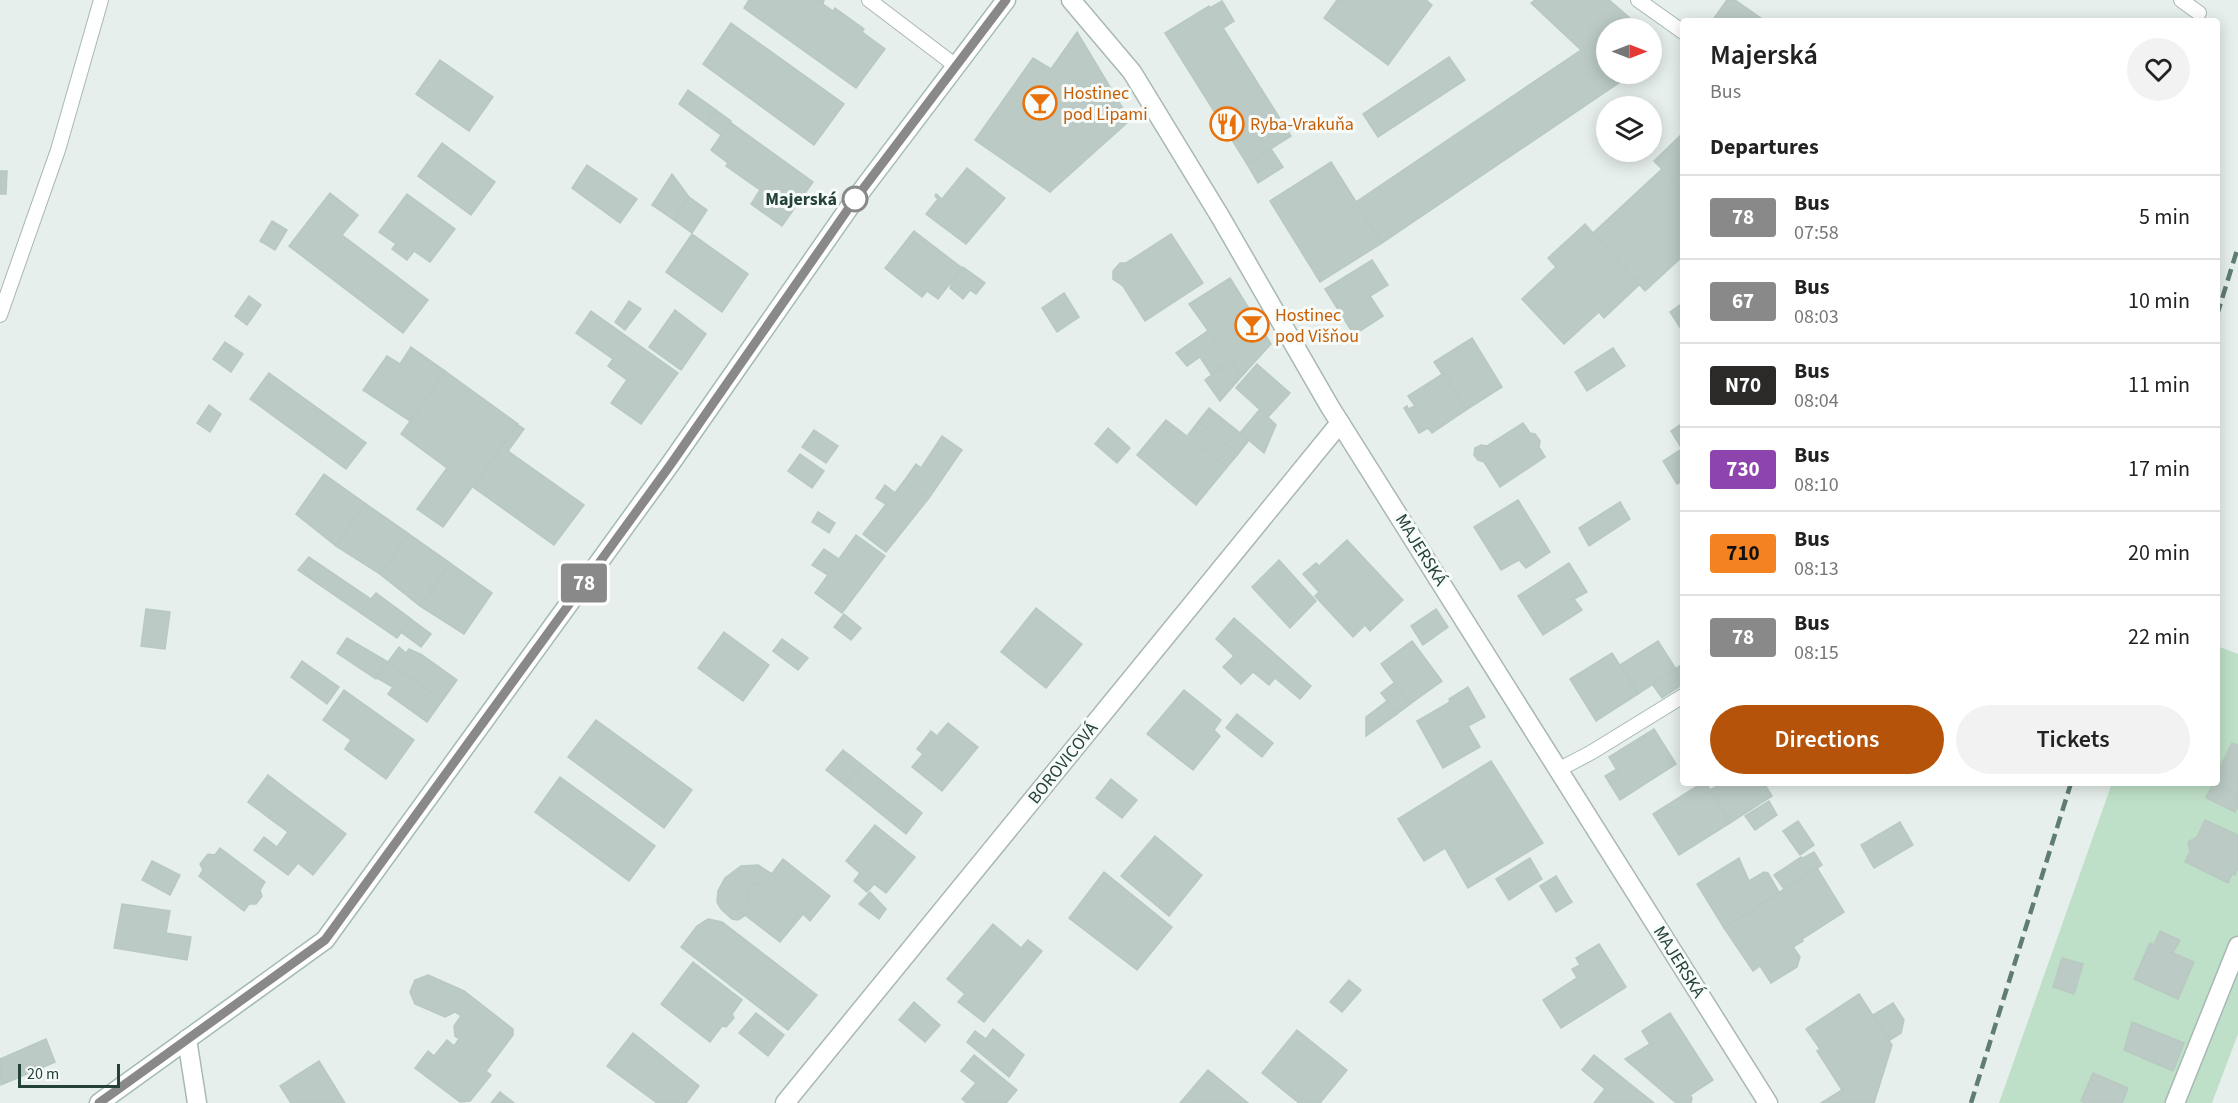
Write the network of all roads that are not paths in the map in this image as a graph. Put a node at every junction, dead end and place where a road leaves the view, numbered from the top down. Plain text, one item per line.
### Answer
1 (101, 0) edge
2 (868, 0) edge
3 (1006, 0) edge
4 (1071, 0) edge
5 (1638, 0) edge
6 (2181, 0) edge
7 (2199, 13) dead end
8 (1680, 30) edge
9 (956, 66) junction
10 (0, 315) edge
11 (1340, 423) junction
12 (1680, 698) edge
13 (1558, 770) junction
14 (2238, 946) edge
15 (187, 1039) junction
16 (791, 1100) edge
17 (99, 1103) edge
18 (197, 1103) edge
19 (1768, 1103) edge
20 (2175, 1103) edge

1 - 10 lane
2 - 9 lane
3 - 9 street
4 - 11 street, MAJERSKÁ
5 - 8 lane
6 - 7 lane
9 - 15 street
11 - 13 street, MAJERSKÁ
11 - 16 street, BOROVICOVÁ
12 - 13 lane
13 - 19 street, MAJERSKÁ
14 - 20 street
15 - 17 street
15 - 18 street

